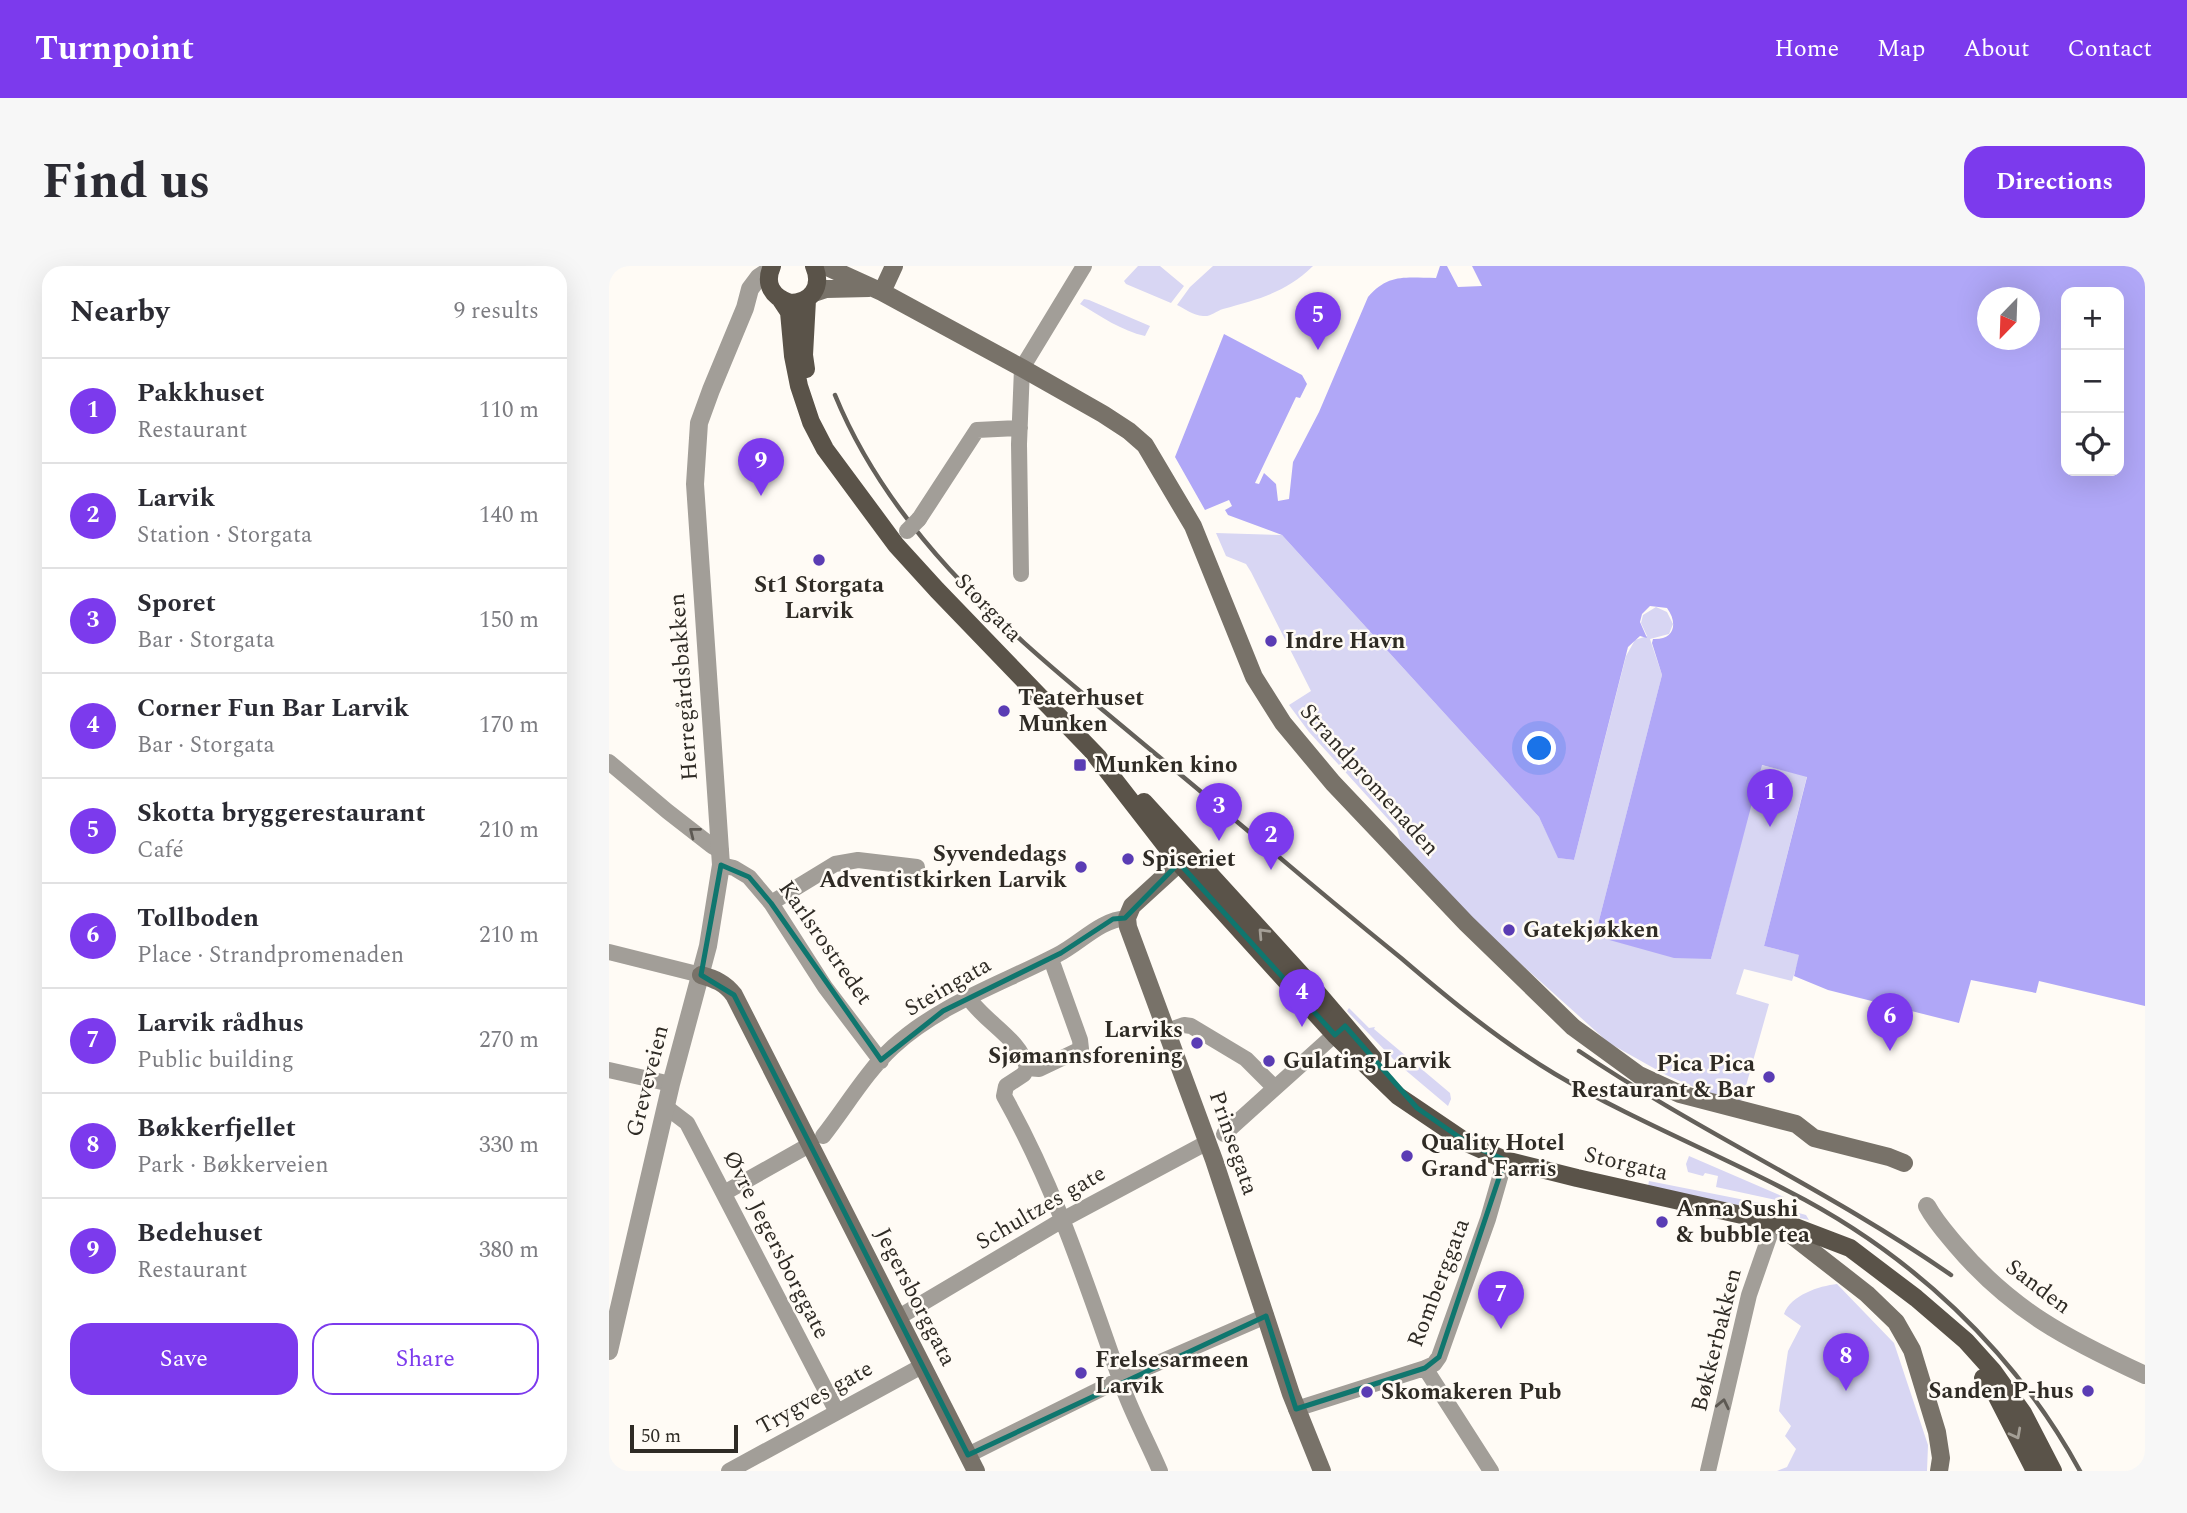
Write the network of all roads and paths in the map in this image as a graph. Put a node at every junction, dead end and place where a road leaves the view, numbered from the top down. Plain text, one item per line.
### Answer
1 (814, 266) edge
2 (825, 266) edge
3 (894, 266) edge
4 (771, 268) edge
5 (1081, 271) edge
6 (877, 290) junction
7 (810, 296) junction
8 (777, 297) junction
9 (745, 308) junction
10 (1022, 368) junction
11 (1020, 428) junction
12 (856, 492) junction
13 (905, 533) dead end
14 (1020, 574) dead end
15 (609, 762) edge
16 (721, 858) junction
17 (1184, 858) junction
18 (917, 867) dead end
19 (771, 903) junction
20 (1127, 918) junction
21 (708, 946) joint
22 (609, 952) edge
23 (1051, 958) junction
24 (701, 975) junction
25 (968, 997) junction
26 (1340, 1030) junction
27 (1167, 1031) junction
28 (881, 1061) junction
29 (1027, 1068) junction
30 (609, 1070) edge
31 (671, 1084) junction
32 (1275, 1088) junction
33 (666, 1107) junction
34 (1216, 1138) junction
35 (817, 1140) junction
36 (1505, 1160) junction
37 (1904, 1163) dead end
38 (725, 1193) junction
39 (1927, 1206) dead end
40 (1064, 1219) junction
41 (1775, 1223) junction
42 (1830, 1239) junction
43 (1830, 1264) junction
44 (1266, 1316) junction
45 (1937, 1316) junction
46 (899, 1317) junction
47 (609, 1351) edge
48 (922, 1366) junction
49 (1425, 1368) junction
50 (2145, 1375) edge
51 (1121, 1379) junction
52 (1296, 1409) junction
53 (837, 1412) junction
54 (972, 1463) edge
55 (729, 1471) edge
56 (1160, 1471) edge
57 (1322, 1471) edge
58 (1491, 1471) edge
59 (1708, 1471) edge
60 (1940, 1471) edge
61 (2035, 1471) edge
62 (2053, 1471) edge

1 - 7 main road, Storgata
2 - 6 main road, Strandpromenaden
3 - 6 main road
4 - 8 main road, Storgata
4 - 9 street, Herregårdsbakken
5 - 10 street
6 - 7 main road, Strandpromenaden
6 - 10 main road, Strandpromenaden
7 - 8 main road
7 - 12 main road, Storgata
8 - 9 street
8 - 12 main road, Storgata
9 - 16 street, Herregårdsbakken
10 - 11 street
10 - 37 main road, Strandpromenaden
11 - 13 street, bridge
11 - 14 street
12 - 17 main road, Storgata
16 -> 15 street, Karlsrostredet
16 - 19 street, Karlsrostredet
16 - 21 street, Herregårdsbakken
17 - 20 main road
17 - 26 main road, Storgata
18 - 19 street
19 - 28 street, Karlsrostredet
20 - 23 street, Steingata
20 - 27 main road, Prinsegata
21 - 24 street, Greveveien
22 - 24 street
23 - 25 street, Steingata
23 - 29 street
24 - 31 street, Greveveien
24 - 35 main road, Jegersborggata
25 - 28 street, Steingata
25 - 29 street
26 - 32 street, Schultzes gate
26 - 36 main road, Storgata
27 - 32 street
27 - 34 main road, Prinsegata
28 - 35 street, Steingata
29 - 40 street
30 - 31 street
31 - 33 street, Greveveien
32 - 34 street, Schultzes gate
33 - 38 street, Øvre Jegersborggate
33 - 47 street, Greveveien
34 - 40 street, Schultzes gate
34 - 44 main road, Prinsegata
35 - 38 street
35 - 46 main road, Jegersborggata
36 - 41 main road, Storgata
36 - 49 street, Romberggata
38 - 53 street, Øvre Jegersborggate
39 - 50 street, Sanden
40 - 46 street, Schultzes gate
40 - 51 street
41 - 42 main road, Storgata
41 - 43 main road
59 -> 41 street, Bøkkerbakken
42 - 43 main road
42 - 45 main road, Storgata
43 - 60 main road
44 - 51 street
44 - 52 main road, Prinsegata
45 -> 61 main road, Storgata
45 - 62 main road, Storgata
46 - 48 main road, Jegersborggata
48 - 53 street, Trygves gate
48 - 54 main road, Jegersborggata
49 - 52 street, Romberggata
49 - 58 street
51 - 54 street
51 - 56 street
52 - 57 main road, Prinsegata
53 - 55 street, Trygves gate

